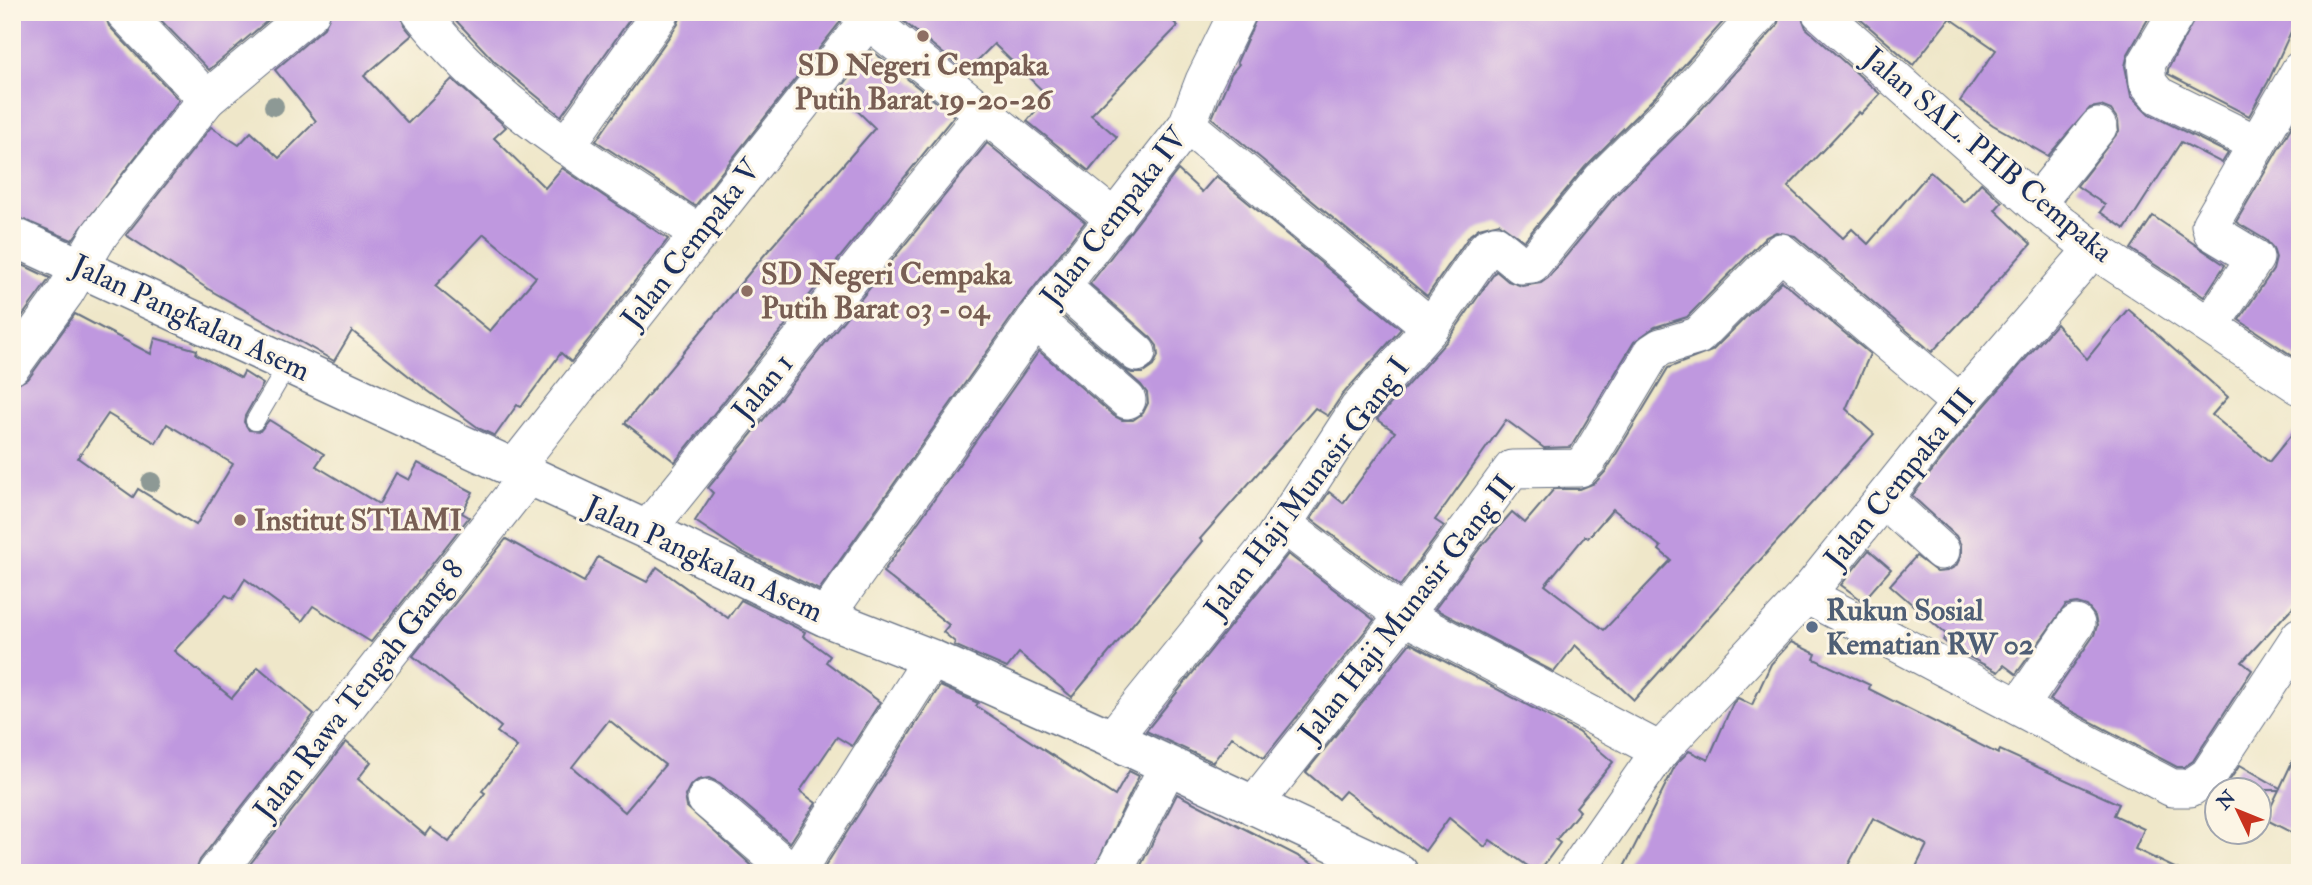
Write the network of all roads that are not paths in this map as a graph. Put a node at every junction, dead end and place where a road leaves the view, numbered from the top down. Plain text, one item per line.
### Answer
1 (124, 12) edge
2 (311, 12) edge
3 (420, 12) edge
4 (662, 12) edge
5 (1238, 12) edge
6 (1761, 12) edge
7 (1821, 12) edge
8 (2177, 12) edge
9 (863, 16) edge
10 (1857, 24) edge
11 (2300, 70) edge
12 (207, 99) junction
13 (984, 113) junction
14 (1187, 125) junction
15 (2098, 127) dead end
16 (2257, 144) junction
17 (566, 146) junction
18 (2036, 204) junction
19 (1115, 219) junction
20 (700, 234) junction
21 (12, 236) edge
22 (2093, 248) junction
23 (82, 267) junction
24 (1061, 286) junction
25 (1035, 320) junction
26 (2211, 325) junction
27 (1431, 327) junction
28 (1137, 353) dead end
29 (289, 363) junction
30 (12, 366) edge
31 (2300, 386) edge
32 (1127, 400) dead end
33 (1961, 403) junction
34 (256, 421) dead end
35 (521, 471) junction
36 (1885, 500) junction
37 (1284, 525) junction
38 (647, 530) junction
39 (1941, 551) dead end
40 (1806, 595) junction
41 (1404, 616) junction
42 (824, 617) junction
43 (2076, 624) dead end
44 (2300, 636) edge
45 (932, 659) junction
46 (2019, 707) junction
47 (1112, 739) junction
48 (1660, 751) junction
49 (1168, 766) junction
50 (706, 799) dead end
51 (1253, 806) junction
52 (1356, 864) edge
53 (216, 873) edge
54 (794, 873) edge
55 (1113, 873) edge
56 (1399, 873) edge
57 (1575, 873) edge

1 - 12 street
2 - 12 street
3 - 17 street
4 - 17 street
5 - 14 street, Jalan Cempaka IV
6 - 27 street, Jalan Haji Munasir Gang I
7 - 10 street, Jalan SAL. PHB Cempaka
8 - 16 street
9 - 13 street, Jalan Cempaka V
9 - 20 street, Jalan Cempaka V
10 - 18 street, Jalan SAL. PHB Cempaka
11 - 16 street
12 - 23 street
13 - 19 street, Jalan Cempaka V
13 - 38 street, Jalan 1
14 - 19 street, Jalan Cempaka IV
14 - 27 street
15 - 18 street
16 - 26 street
17 - 20 street
18 - 22 street, Jalan SAL. PHB Cempaka
19 - 24 street, Jalan Cempaka IV
20 - 35 street, Jalan Cempaka V
21 - 23 street, Jalan Pangkalan Asem
22 - 26 street, Jalan SAL. PHB Cempaka
22 - 33 street, Jalan Cempaka III
23 - 29 street, Jalan Pangkalan Asem
23 - 30 street
24 - 25 street, Jalan Cempaka IV
24 - 28 street
25 - 32 street
25 - 42 street, Jalan Cempaka IV
26 - 31 street, Jalan SAL. PHB Cempaka
27 - 37 street, Jalan Haji Munasir Gang I
29 - 34 lane
29 - 35 street, Jalan Pangkalan Asem
33 - 36 street, Jalan Cempaka III
33 - 41 street, Jalan Haji Munasir Gang II
35 - 38 street, Jalan Pangkalan Asem
35 - 53 street, Jalan Rawa Tengah Gang 8
36 - 39 street
36 - 40 street, Jalan Cempaka III
37 - 41 street
37 - 47 street, Jalan Haji Munasir Gang I
38 - 42 street, Jalan Pangkalan Asem
40 - 46 street
40 - 48 street, Jalan Cempaka III
41 - 48 street
41 - 51 street, Jalan Haji Munasir Gang II
42 - 45 street, Jalan Pangkalan Asem
43 - 46 street
44 - 46 street
45 - 47 street, Jalan Pangkalan Asem
45 - 54 street
47 - 49 street, Jalan Pangkalan Asem
48 - 57 street, Jalan Cempaka III
49 - 51 street, Jalan Pangkalan Asem
49 - 55 street
50 - 54 street
51 - 52 street, Jalan Pangkalan Asem
52 - 56 street, Jalan Pangkalan Asem

